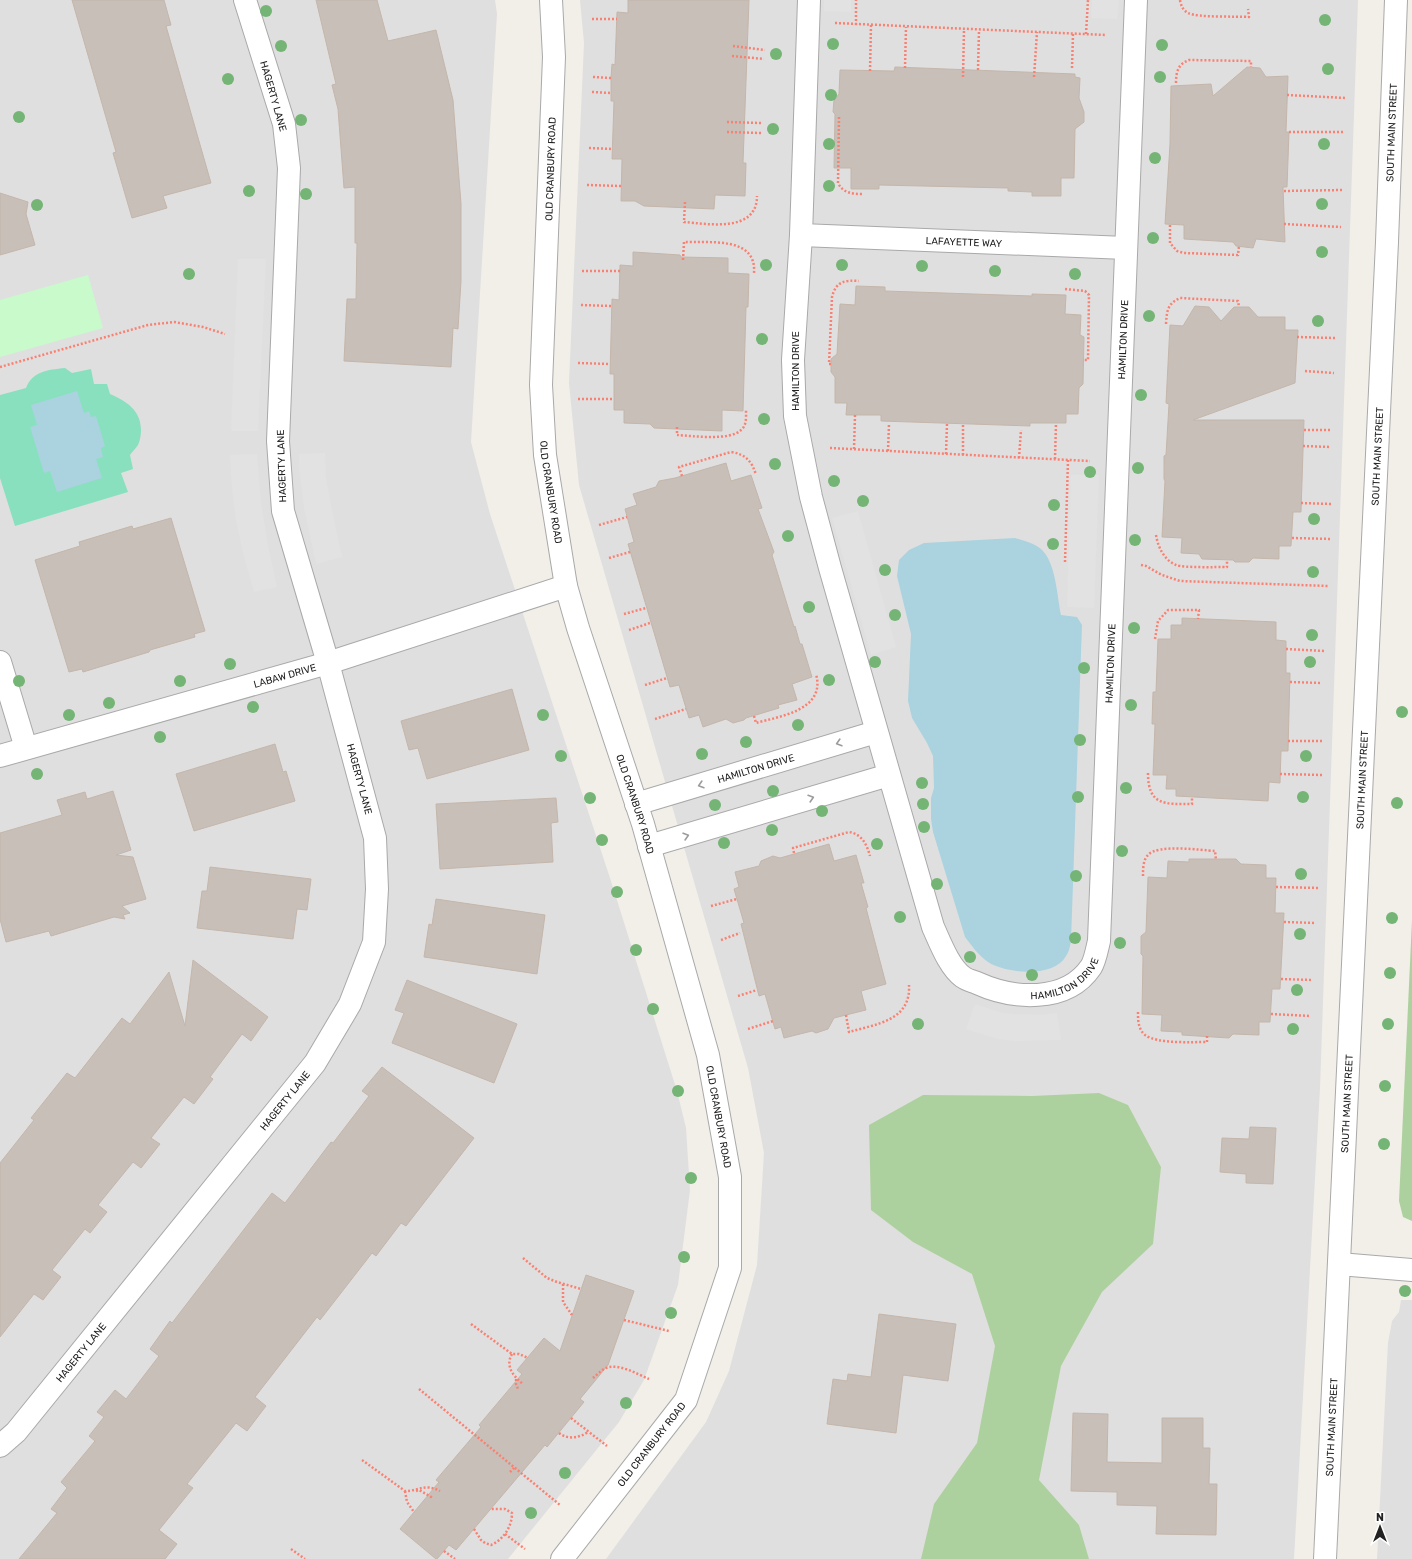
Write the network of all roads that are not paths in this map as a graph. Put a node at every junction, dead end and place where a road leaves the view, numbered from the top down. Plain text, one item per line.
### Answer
1 (246, 0) edge
2 (551, 0) edge
3 (809, 0) edge
4 (1136, 0) edge
5 (1396, 0) edge
6 (801, 235) junction
7 (1126, 248) junction
8 (566, 586) junction
9 (0, 662) edge
10 (328, 663) junction
11 (876, 732) junction
12 (26, 748) junction
13 (0, 756) edge
14 (889, 775) junction
15 (636, 804) junction
16 (649, 846) junction
17 (1339, 1264) junction
18 (1412, 1270) edge
19 (0, 1446) edge
20 (562, 1559) edge
21 (1326, 1559) edge

1 - 10 street, HAGERTY LANE
2 - 8 street, OLD CRANBURY ROAD
3 - 6 street, HAMILTON DRIVE
4 - 7 street, HAMILTON DRIVE
5 - 17 street, SOUTH MAIN STREET
6 - 7 street, LAFAYETTE WAY
6 - 11 street, HAMILTON DRIVE
7 - 14 street, HAMILTON DRIVE
8 - 10 street, LABAW DRIVE
8 - 15 street, OLD CRANBURY ROAD
9 - 12 street
10 - 12 street, LABAW DRIVE
10 - 19 street, HAGERTY LANE
11 - 14 street, HAMILTON DRIVE
11 -> 15 street, HAMILTON DRIVE
12 - 13 street, LABAW DRIVE
16 -> 14 street
15 - 16 street, OLD CRANBURY ROAD
16 - 20 street, OLD CRANBURY ROAD
17 - 18 street
17 - 21 street, SOUTH MAIN STREET

